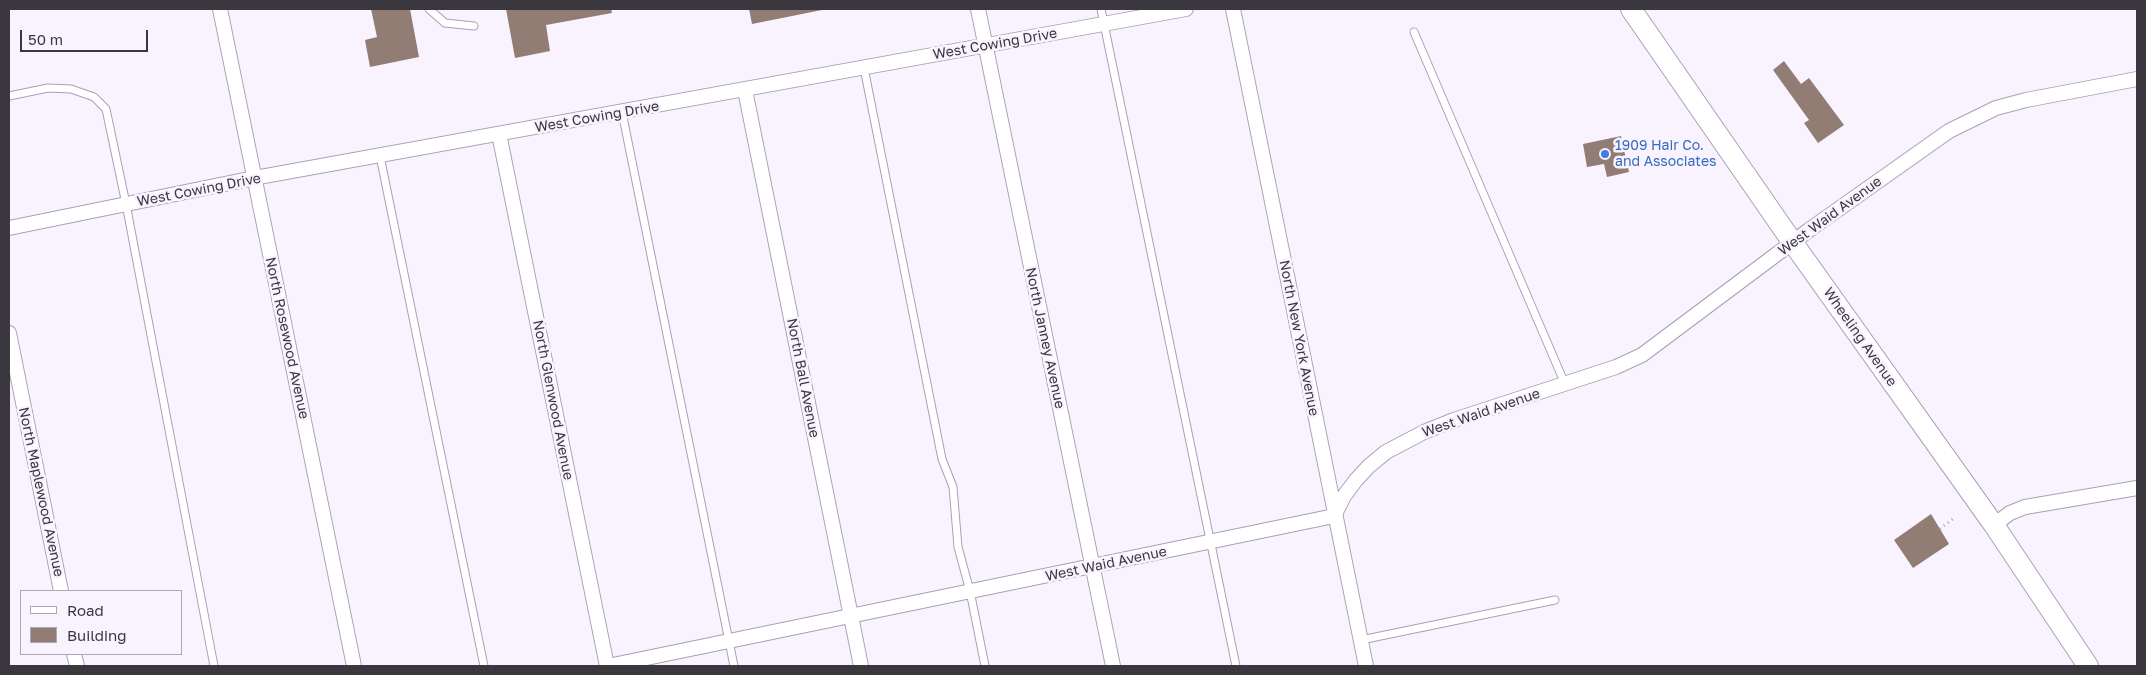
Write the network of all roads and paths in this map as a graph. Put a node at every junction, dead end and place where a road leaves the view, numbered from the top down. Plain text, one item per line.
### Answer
1 (220, 9) edge
2 (429, 9) edge
3 (978, 9) edge
4 (1101, 9) edge
5 (1186, 9) edge
6 (1233, 9) edge
7 (1631, 9) edge
8 (1105, 24) junction
9 (474, 26) dead end
10 (1414, 32) dead end
11 (986, 46) junction
12 (864, 68) junction
13 (2137, 79) edge
14 (745, 90) junction
15 (9, 96) edge
16 (622, 112) junction
17 (499, 134) junction
18 (380, 156) junction
19 (254, 178) junction
20 (126, 204) junction
21 (9, 228) edge
22 (1792, 243) junction
23 (9, 333) edge
24 (1565, 384) junction
25 (2137, 488) edge
26 (1334, 516) junction
27 (1954, 518) dead end
28 (1994, 525) junction
29 (1940, 529) dead end
30 (1209, 542) junction
31 (1092, 567) junction
32 (61, 590) edge
33 (970, 591) junction
34 (1555, 600) dead end
35 (850, 615) junction
36 (1361, 640) junction
37 (728, 641) junction
38 (214, 666) edge
39 (354, 666) edge
40 (484, 666) edge
41 (607, 666) edge
42 (734, 666) edge
43 (860, 666) edge
44 (985, 666) edge
45 (1113, 666) edge
46 (1236, 666) edge
47 (1366, 666) edge
48 (2088, 666) edge

1 - 19 street, North Rosewood Avenue
2 - 9 lane
3 - 11 street, North Janney Avenue
4 - 8 lane
5 - 8 street, West Cowing Drive
6 - 26 street, North New York Avenue
7 - 22 main road, Wheeling Avenue
8 - 11 street, West Cowing Drive
8 - 30 lane
10 - 24 lane
11 - 12 street, West Cowing Drive
11 - 31 street, North Janney Avenue
12 - 14 street, West Cowing Drive
12 - 33 lane
13 - 22 street, West Waid Avenue
14 - 16 street, West Cowing Drive
14 - 35 street, North Ball Avenue
15 - 20 lane
16 - 17 street, West Cowing Drive
16 - 37 lane
17 - 18 street, West Cowing Drive
17 - 41 street, North Glenwood Avenue
18 - 19 street, West Cowing Drive
18 - 40 lane
19 - 20 street, West Cowing Drive
19 - 39 street, North Rosewood Avenue
20 - 21 street, West Cowing Drive
20 - 38 lane
22 - 24 street, West Waid Avenue
22 - 28 main road, Wheeling Avenue
23 - 32 street, North Maplewood Avenue
24 - 26 street, West Waid Avenue
25 - 28 street
26 - 30 street, West Waid Avenue
26 - 36 street, North New York Avenue
27 - 29 path
28 - 48 main road, Wheeling Avenue
30 - 31 street, West Waid Avenue
30 - 46 lane
31 - 33 street, West Waid Avenue
31 - 45 street, North Janney Avenue
33 - 35 street, West Waid Avenue
33 - 44 lane
34 - 36 lane
35 - 37 street, West Waid Avenue
35 - 43 street, North Ball Avenue
36 - 47 street, North New York Avenue
37 - 41 street, West Waid Avenue
37 - 42 lane

